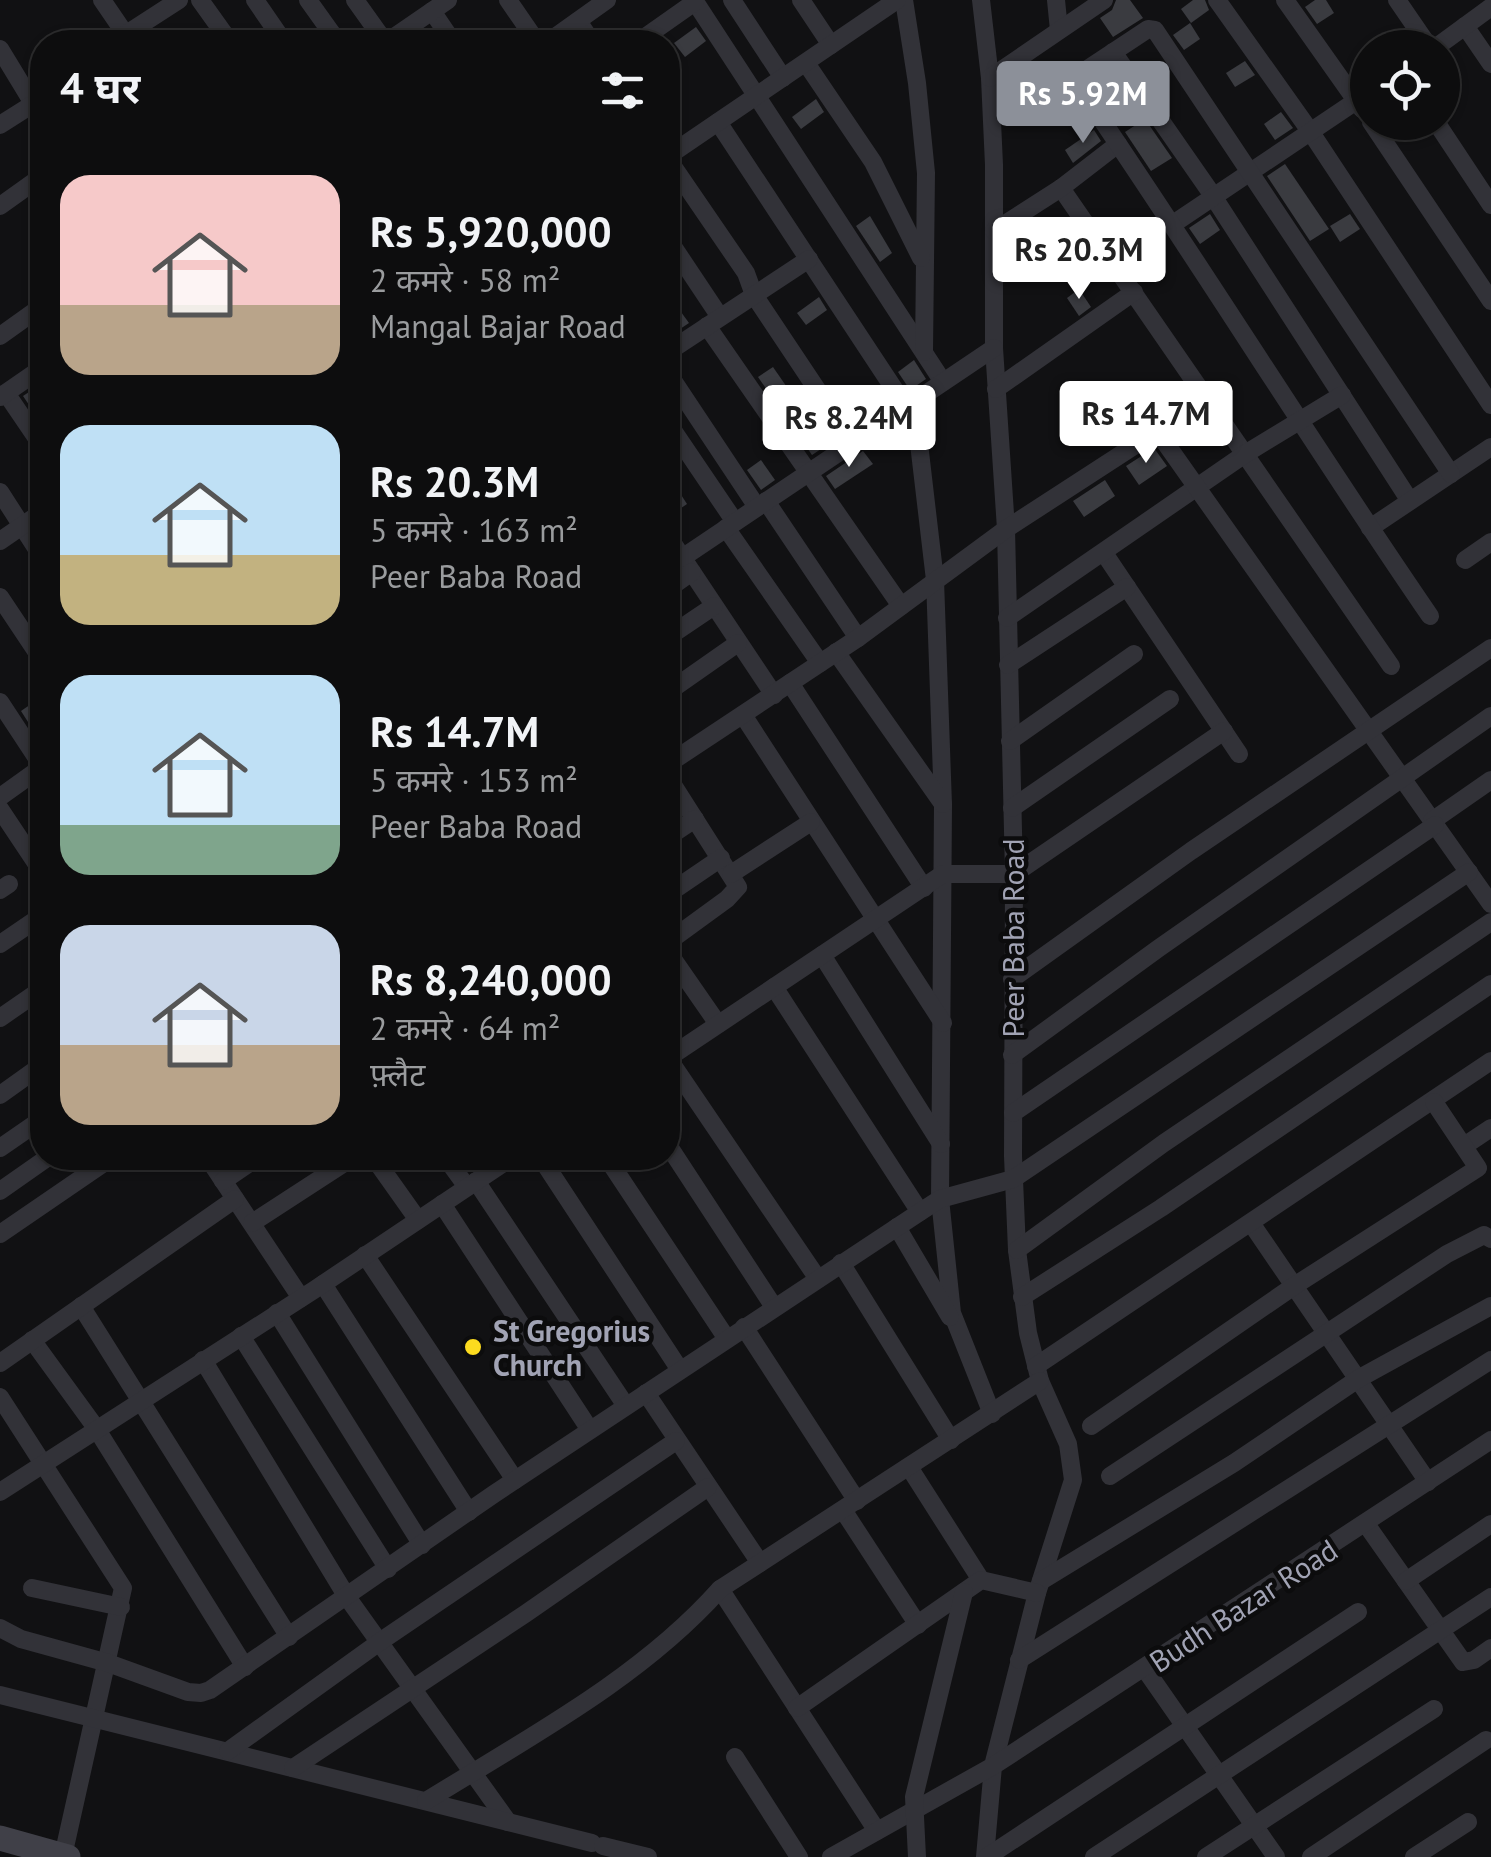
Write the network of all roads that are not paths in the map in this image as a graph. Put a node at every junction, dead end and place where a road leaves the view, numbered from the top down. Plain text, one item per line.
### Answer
1 (102, 0) edge
2 (179, 0) edge
3 (200, 0) edge
4 (255, 0) edge
5 (308, 0) edge
6 (355, 0) edge
7 (508, 0) edge
8 (608, 0) edge
9 (732, 0) edge
10 (801, 0) edge
11 (981, 0) edge
12 (1056, 0) edge
13 (1104, 0) edge
14 (1217, 0) edge
15 (1284, 0) edge
16 (1397, 0) edge
17 (694, 1) edge
18 (889, 3) edge
19 (440, 5) edge
20 (1477, 12) edge
21 (578, 21) junction
22 (118, 30) edge
23 (137, 30) edge
24 (221, 30) edge
25 (276, 30) edge
26 (329, 30) edge
27 (377, 30) edge
28 (404, 30) edge
29 (449, 30) edge
30 (529, 30) edge
31 (565, 30) edge
32 (584, 30) edge
33 (654, 30) edge
34 (1059, 30) junction
35 (1419, 30) edge
36 (1454, 30) edge
37 (832, 45) junction
38 (1112, 52) junction
39 (1, 53) edge
40 (806, 64) junction
41 (1491, 64) edge
42 (783, 78) junction
43 (990, 78) junction
44 (1350, 81) edge
45 (30, 93) edge
46 (758, 95) junction
47 (1350, 104) edge
48 (30, 107) edge
49 (718, 122) junction
50 (0, 125) edge
51 (1310, 131) junction
52 (1382, 140) edge
53 (1448, 140) edge
54 (1118, 144) junction
55 (680, 149) edge
56 (1248, 172) junction
57 (680, 176) edge
58 (30, 185) edge
59 (1061, 188) junction
60 (1213, 196) junction
61 (1491, 204) edge
62 (0, 206) edge
63 (1173, 224) junction
64 (994, 231) junction
65 (808, 260) junction
66 (680, 261) edge
67 (923, 263) junction
68 (1134, 292) junction
69 (754, 295) junction
70 (1491, 301) edge
71 (30, 315) edge
72 (714, 322) junction
73 (0, 336) edge
74 (680, 343) edge
75 (994, 348) junction
76 (924, 352) junction
77 (30, 376) edge
78 (943, 382) junction
79 (996, 389) junction
80 (680, 390) edge
81 (3, 395) edge
82 (1342, 396) junction
83 (909, 404) junction
84 (1491, 405) edge
85 (1299, 422) junction
86 (30, 430) edge
87 (680, 442) edge
88 (852, 442) junction
89 (1491, 448) edge
90 (1246, 454) junction
91 (809, 471) junction
92 (1451, 474) junction
93 (1198, 486) junction
94 (0, 492) edge
95 (1410, 501) junction
96 (762, 504) junction
97 (30, 520) edge
98 (731, 525) junction
99 (22, 526) junction
100 (1370, 528) junction
101 (1006, 530) junction
102 (30, 538) edge
103 (0, 541) edge
104 (1491, 542) edge
105 (680, 554) edge
106 (1104, 554) junction
107 (1465, 560) dead end
108 (687, 565) junction
109 (680, 574) edge
110 (934, 580) junction
111 (1126, 587) junction
112 (0, 597) edge
113 (714, 606) junction
114 (900, 606) junction
115 (1430, 616) dead end
116 (1006, 618) junction
117 (680, 629) edge
118 (858, 638) junction
119 (30, 642) edge
120 (738, 643) junction
121 (1491, 648) edge
122 (1134, 654) dead end
123 (828, 657) junction
124 (1008, 665) junction
125 (1390, 666) dead end
126 (680, 684) edge
127 (790, 684) junction
128 (774, 694) junction
129 (1170, 699) dead end
130 (0, 702) edge
131 (743, 715) junction
132 (1491, 716) edge
133 (1224, 731) junction
134 (1368, 731) junction
135 (1010, 741) junction
136 (30, 748) edge
137 (1239, 754) dead end
138 (680, 756) edge
139 (30, 775) edge
140 (1402, 778) junction
141 (1491, 780) edge
142 (680, 796) edge
143 (0, 797) edge
144 (943, 805) junction
145 (1012, 808) junction
146 (0, 809) edge
147 (695, 819) junction
148 (811, 822) junction
149 (1433, 823) junction
150 (680, 829) edge
151 (30, 854) edge
152 (726, 866) junction
153 (1468, 872) junction
154 (944, 874) junction
155 (1014, 874) junction
156 (680, 888) edge
157 (924, 888) junction
158 (1491, 904) edge
159 (874, 920) junction
160 (1491, 922) edge
161 (30, 924) edge
162 (680, 933) edge
163 (0, 944) edge
164 (822, 954) junction
165 (680, 969) edge
166 (1012, 979) junction
167 (1491, 984) edge
168 (774, 986) junction
169 (30, 997) edge
170 (0, 1018) edge
171 (944, 1023) junction
172 (718, 1024) junction
173 (680, 1050) edge
174 (1012, 1056) junction
175 (1491, 1061) edge
176 (30, 1074) edge
177 (680, 1076) edge
178 (0, 1095) edge
179 (1434, 1102) junction
180 (1012, 1113) junction
181 (30, 1127) edge
182 (1491, 1128) edge
183 (941, 1144) junction
184 (1464, 1146) junction
185 (0, 1148) edge
186 (680, 1163) edge
187 (30, 1170) edge
188 (93, 1170) edge
189 (217, 1170) edge
190 (239, 1170) edge
191 (334, 1170) edge
192 (383, 1170) edge
193 (458, 1170) edge
194 (492, 1170) edge
195 (549, 1170) edge
196 (615, 1170) edge
197 (1013, 1179) junction
198 (224, 1180) junction
199 (472, 1184) junction
200 (0, 1191) edge
201 (236, 1199) junction
202 (940, 1199) junction
203 (442, 1204) junction
204 (920, 1212) junction
205 (418, 1220) junction
206 (252, 1223) junction
207 (1251, 1223) junction
208 (897, 1227) junction
209 (0, 1234) edge
210 (1491, 1239) edge
211 (1017, 1250) junction
212 (365, 1255) junction
213 (841, 1263) junction
214 (818, 1279) junction
215 (323, 1284) junction
216 (1294, 1286) junction
217 (1022, 1297) junction
218 (301, 1298) junction
219 (82, 1306) junction
220 (1491, 1306) edge
221 (774, 1307) junction
222 (277, 1313) junction
223 (744, 1327) junction
224 (960, 1333) junction
225 (1327, 1334) junction
226 (241, 1336) junction
227 (726, 1339) junction
228 (32, 1340) junction
229 (204, 1360) junction
230 (1491, 1360) edge
231 (0, 1363) edge
232 (680, 1370) junction
233 (1038, 1373) junction
234 (1358, 1379) junction
235 (646, 1392) junction
236 (0, 1397) edge
237 (141, 1400) junction
238 (626, 1406) junction
239 (992, 1414) junction
240 (1388, 1423) junction
241 (1091, 1426) dead end
242 (96, 1428) junction
243 (590, 1430) junction
244 (676, 1440) junction
245 (951, 1440) junction
246 (1491, 1440) edge
247 (44, 1462) junction
248 (910, 1468) junction
249 (1110, 1476) dead end
250 (514, 1480) junction
251 (1428, 1482) junction
252 (708, 1487) junction
253 (0, 1492) edge
254 (850, 1506) junction
255 (468, 1512) junction
256 (1366, 1524) junction
257 (1491, 1524) edge
258 (422, 1545) junction
259 (760, 1564) junction
260 (388, 1569) junction
261 (981, 1580) junction
262 (1406, 1580) junction
263 (1039, 1587) junction
264 (32, 1588) dead end
265 (720, 1589) junction
266 (964, 1592) junction
267 (1491, 1596) edge
268 (347, 1597) junction
269 (121, 1607) junction
270 (1358, 1612) dead end
271 (918, 1624) junction
272 (0, 1628) edge
273 (1441, 1630) junction
274 (289, 1637) junction
275 (380, 1641) junction
276 (1491, 1648) edge
277 (1018, 1660) junction
278 (108, 1663) junction
279 (245, 1667) junction
280 (1145, 1669) junction
281 (415, 1688) junction
282 (0, 1695) edge
283 (797, 1708) junction
284 (1434, 1709) dead end
285 (95, 1718) junction
286 (1186, 1729) junction
287 (1486, 1740) dead end
288 (228, 1751) junction
289 (736, 1757) dead end
290 (993, 1766) junction
291 (293, 1768) junction
292 (473, 1772) junction
293 (1219, 1778) junction
294 (426, 1801) junction
295 (915, 1810) junction
296 (508, 1822) junction
297 (1468, 1822) dead end
298 (1254, 1826) junction
299 (877, 1831) junction
300 (0, 1838) edge
301 (65, 1856) edge
302 (648, 1857) edge
303 (799, 1857) edge
304 (832, 1857) edge
305 (917, 1857) edge
306 (986, 1857) edge
307 (1094, 1857) edge
308 (1206, 1857) edge
309 (1276, 1857) edge
310 (1311, 1857) edge
311 (1414, 1857) edge

1 - 22 street
2 - 23 street
3 - 24 street
4 - 25 street
5 - 26 street
6 - 27 street
7 - 30 street
8 - 21 street
9 - 42 street
10 - 37 street
11 - 43 street, Peer Baba Road
12 - 34 street
13 - 34 street
14 - 51 street
15 - 44 street
16 - 35 street
17 - 33 street
17 - 46 street
18 - 37 street
18 - 67 street
19 - 28 street
19 - 29 street
20 - 36 street
20 - 41 street
21 - 31 street
21 - 32 street
34 - 43 street
37 - 40 street
38 - 54 street
38 - 56 street
38 - 60 street
39 - 45 street
40 - 42 street
40 - 67 street
42 - 46 street
43 - 64 street, Peer Baba Road
46 - 49 street
46 - 76 street
47 - 51 street
48 - 50 street
49 - 55 street
49 - 65 street
51 - 56 street
51 - 84 street
52 - 70 street
53 - 61 street
54 - 59 street
54 - 63 street
56 - 60 street
56 - 92 street
57 - 69 street
58 - 62 street
59 - 64 street
59 - 68 street
60 - 63 street
60 - 82 street
63 - 85 street
64 - 75 street, Peer Baba Road
65 - 69 street
65 - 83 street
66 - 72 street
67 - 76 street
68 - 79 street
68 - 90 street
69 - 72 street
69 - 88 street
71 - 73 street
72 - 74 street
72 - 91 street
75 - 78 street
75 - 79 street, Peer Baba Road
76 - 78 street
77 - 81 street
78 - 83 street
79 - 101 street, Peer Baba Road
80 - 96 street
81 - 86 street
82 - 85 street
82 - 95 street
83 - 88 street
83 - 110 street
85 - 90 street
85 - 100 street
87 - 98 street
88 - 91 street
89 - 92 street
90 - 93 street
90 - 125 street
91 - 96 street
91 - 114 street
92 - 95 street
93 - 101 street
93 - 106 street
93 - 134 street
94 - 99 street
95 - 100 street
96 - 98 street
96 - 118 street
97 - 99 street
98 - 108 street
98 - 123 street
99 - 102 street
99 - 103 street
100 - 115 street
101 - 110 street
101 - 116 street, Peer Baba Road
104 - 107 street
105 - 108 street
106 - 111 street
106 - 116 street
108 - 109 street
108 - 113 street
110 - 114 street
110 - 144 street
111 - 124 street
111 - 133 street
112 - 119 street
113 - 117 street
113 - 120 street
114 - 118 street
116 - 124 street, Peer Baba Road
118 - 123 street
120 - 126 street
120 - 128 street
121 - 134 street
122 - 135 street
123 - 127 street
123 - 144 street
124 - 135 street, Peer Baba Road
127 - 128 street
127 - 157 street
128 - 131 street
129 - 145 street
130 - 136 street
131 - 138 street
131 - 148 street
132 - 140 street
133 - 137 street
133 - 155 street
134 - 140 street
134 - 166 street
135 - 145 street, Peer Baba Road
139 - 143 street
140 - 149 street
140 - 174 street
141 - 149 street
142 - 147 street
144 - 154 street
145 - 155 street, Peer Baba Road
146 - 151 street
147 - 150 street
147 - 152 street
148 - 152 street
148 - 159 street
149 - 153 street
149 - 180 street
152 - 156 street
152 - 162 street
153 - 158 street
153 - 197 street
154 - 155 street
154 - 157 street
154 - 171 street
155 - 166 street, Peer Baba Road
157 - 159 street
159 - 164 street
159 - 171 street
160 - 211 street
161 - 163 street
164 - 168 street
164 - 183 street
165 - 172 street
166 - 174 street, Peer Baba Road
167 - 217 street
168 - 172 street
168 - 204 street
169 - 170 street
171 - 183 street
172 - 173 street
174 - 180 street, Peer Baba Road
175 - 179 street
176 - 178 street
177 - 214 street
179 - 184 street
179 - 207 street
180 - 197 street, Peer Baba Road
181 - 185 street
182 - 184 street
183 - 202 street
184 - 216 street
186 - 221 street
187 - 200 street
188 - 209 street
189 - 198 street
190 - 198 street
191 - 206 street
192 - 205 street
193 - 199 street
194 - 199 street
195 - 232 street
196 - 227 street
197 - 202 street
197 - 211 street, Peer Baba Road
198 - 201 street
199 - 203 street
199 - 238 street
201 - 206 street
201 - 219 street
202 - 204 street
202 - 224 street
203 - 205 street
203 - 243 street
204 - 208 street
205 - 212 street
206 - 218 street
207 - 216 street
207 - 233 street
208 - 213 street
208 - 224 street
210 - 225 street
211 - 217 street, Peer Baba Road
212 - 215 street
212 - 250 street
213 - 214 street
213 - 245 street
214 - 221 street
215 - 218 street
215 - 255 street
216 - 225 street
216 - 241 street
217 - 233 street, Peer Baba Road
218 - 222 street
219 - 228 street
219 - 237 street
220 - 234 street
221 - 223 street
222 - 226 street
222 - 258 street
223 - 227 street
223 - 254 street
224 - 239 street
225 - 234 street
225 - 249 street
226 - 229 street
226 - 260 street
227 - 232 street
228 - 231 street
228 - 242 street
229 - 237 street
229 - 268 street
230 - 240 street
232 - 235 street
233 - 239 street
233 - 263 street, Peer Baba Road
234 - 240 street
234 - 263 street
235 - 238 street
235 - 244 street
236 - 247 street
237 - 242 street
237 - 274 street
238 - 243 street
239 - 245 street
240 - 251 street
240 - 277 street
242 - 247 street
242 - 279 street
243 - 250 street
244 - 252 street
244 - 275 street
245 - 248 street
246 - 251 street, Budh Bazar Road
247 - 253 street
247 - 269 street
248 - 254 street
248 - 261 street
250 - 255 street
251 - 256 street, Budh Bazar Road
252 - 259 street
252 - 281 street
254 - 259 street
254 - 271 street
255 - 258 street
256 - 262 street
256 - 280 street, Budh Bazar Road
257 - 262 street
258 - 260 street
259 - 265 street
260 - 268 street
261 - 263 street
261 - 266 street
262 - 273 street
263 - 277 street, Peer Baba Road
264 - 269 street
265 - 283 street
265 - 292 street
266 - 271 street
266 - 295 street
267 - 273 street
268 - 274 street
268 - 275 street
269 - 278 street
270 - 286 street
271 - 283 street
272 - 278 street
273 - 276 street
273 - 293 street
274 - 279 street
275 - 281 street
275 - 288 street
277 - 290 street, Peer Baba Road
278 - 279 street
278 - 285 street
280 - 286 street
280 - 290 street, Budh Bazar Road
281 - 291 street
281 - 292 street
282 - 285 street
283 - 299 street
284 - 298 street
285 - 288 street
285 - 301 street
286 - 293 street
286 - 306 street
287 - 310 street
288 - 291 street
289 - 303 street
290 - 295 street, Budh Bazar Road
290 - 306 street, Peer Baba Road
291 - 294 street
292 - 294 street
292 - 296 street
293 - 298 street
293 - 307 street
294 - 296 street
295 - 299 street, Budh Bazar Road
295 - 305 street
296 - 302 street
297 - 311 street
298 - 308 street
298 - 309 street
299 - 304 street, Budh Bazar Road
300 - 301 street

